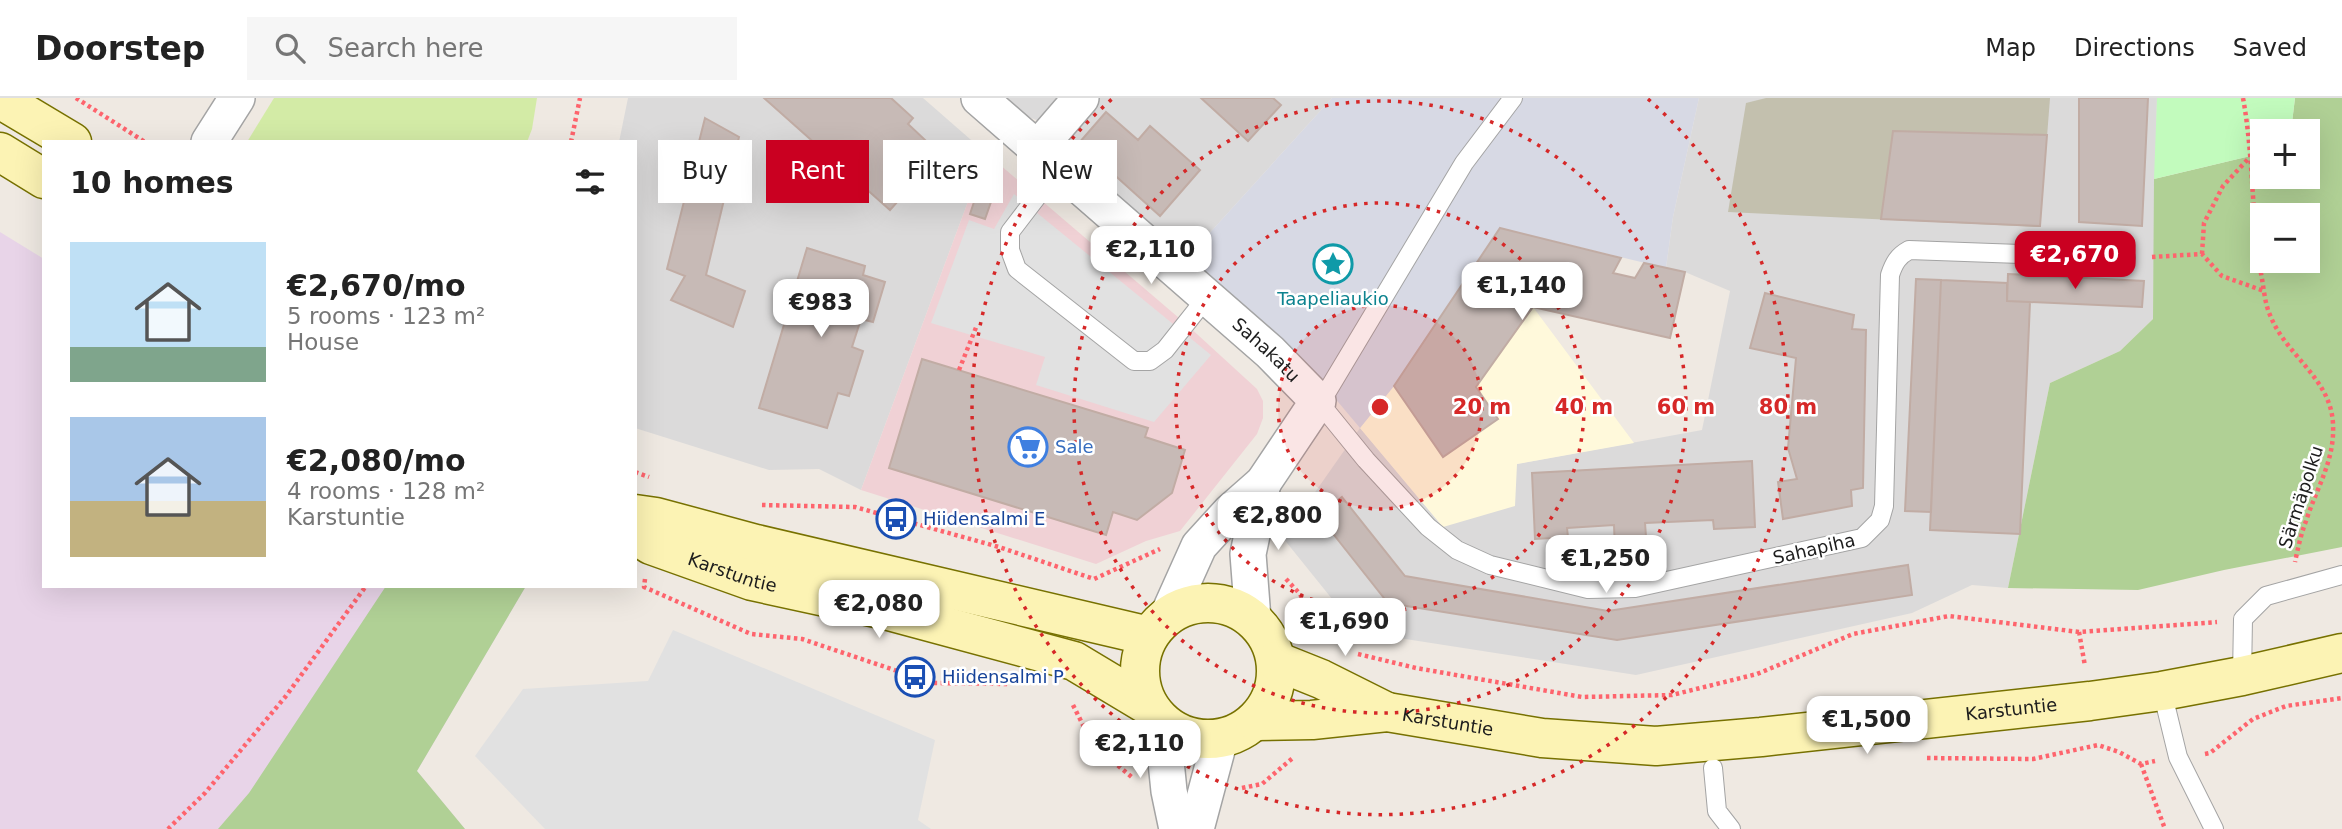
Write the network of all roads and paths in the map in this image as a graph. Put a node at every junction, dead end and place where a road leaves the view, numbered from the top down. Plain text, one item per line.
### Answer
1 (76, 98) edge
2 (237, 98) edge
3 (580, 98) edge
4 (979, 98) edge
5 (1081, 98) edge
6 (1513, 98) edge
7 (2243, 98) edge
8 (0, 99) edge
9 (69, 140) edge
10 (142, 140) edge
11 (210, 140) edge
12 (571, 140) edge
13 (1027, 140) edge
14 (1058, 140) edge
15 (2250, 149) edge
16 (0, 152) edge
17 (2250, 157) edge
18 (42, 178) edge
19 (2253, 189) edge
20 (1025, 203) edge
21 (1099, 203) edge
22 (2202, 254) junction
23 (2126, 258) joint
24 (2264, 291) junction
25 (1207, 297) junction
26 (977, 325) dead end
27 (959, 370) dead end
28 (1318, 401) junction
29 (637, 473) edge
30 (653, 478) dead end
31 (1264, 483) junction
32 (754, 505) dead end
33 (637, 514) edge
34 (637, 536) edge
35 (1199, 546) junction
36 (1248, 554) junction
37 (2342, 575) edge
38 (365, 588) edge
39 (2288, 589) junction
40 (1253, 619) junction
41 (2243, 620) junction
42 (1158, 625) junction
43 (1326, 647) dead end
44 (1352, 653) dead end
45 (2342, 653) edge
46 (1276, 661) junction
47 (2242, 676) junction
48 (2162, 691) junction
49 (1387, 712) junction
50 (1155, 714) junction
51 (1255, 721) junction
52 (1220, 739) junction
53 (2141, 764) dead end
54 (1713, 768) dead end
55 (168, 829) edge
56 (1177, 829) edge
57 (1196, 829) edge
58 (1731, 829) edge
59 (2165, 829) edge
60 (2214, 829) edge

1 - 10 path
2 - 11 street
3 - 12 path
4 - 13 street, Sahakatu
5 - 14 street
6 - 28 lane
7 - 15 path, Särmäpolku
8 - 9 main road
16 - 18 main road
17 - 22 path
19 - 24 path, Särmäpolku
20 - 25 lane
21 - 25 street, Sahakatu
22 - 23 path
22 - 24 path
23 - 28 lane, Sahapiha
24 - 39 path, Särmäpolku
25 - 28 street, Sahakatu
26 - 27 path
28 - 31 street
29 - 30 path
31 - 35 street
31 - 36 street
32 - 35 path
33 - 42 main road, Karstuntie
34 - 50 main road, Karstuntie
35 - 42 street
36 - 40 street
36 - 43 path
37 - 39 lane
38 - 55 path
39 - 41 lane
40 - 42 main road
40 - 46 main road
41 - 44 path
41 - 47 lane
42 - 50 main road
45 - 47 main road, Karstuntie
46 - 49 main road, Karstuntie
46 - 51 main road
47 - 48 main road, Karstuntie
48 - 49 main road, Karstuntie
48 - 60 lane
49 - 51 main road, Karstuntie
50 - 52 main road
50 - 56 street
51 - 52 main road
52 - 57 street
53 - 59 path
54 - 58 lane

